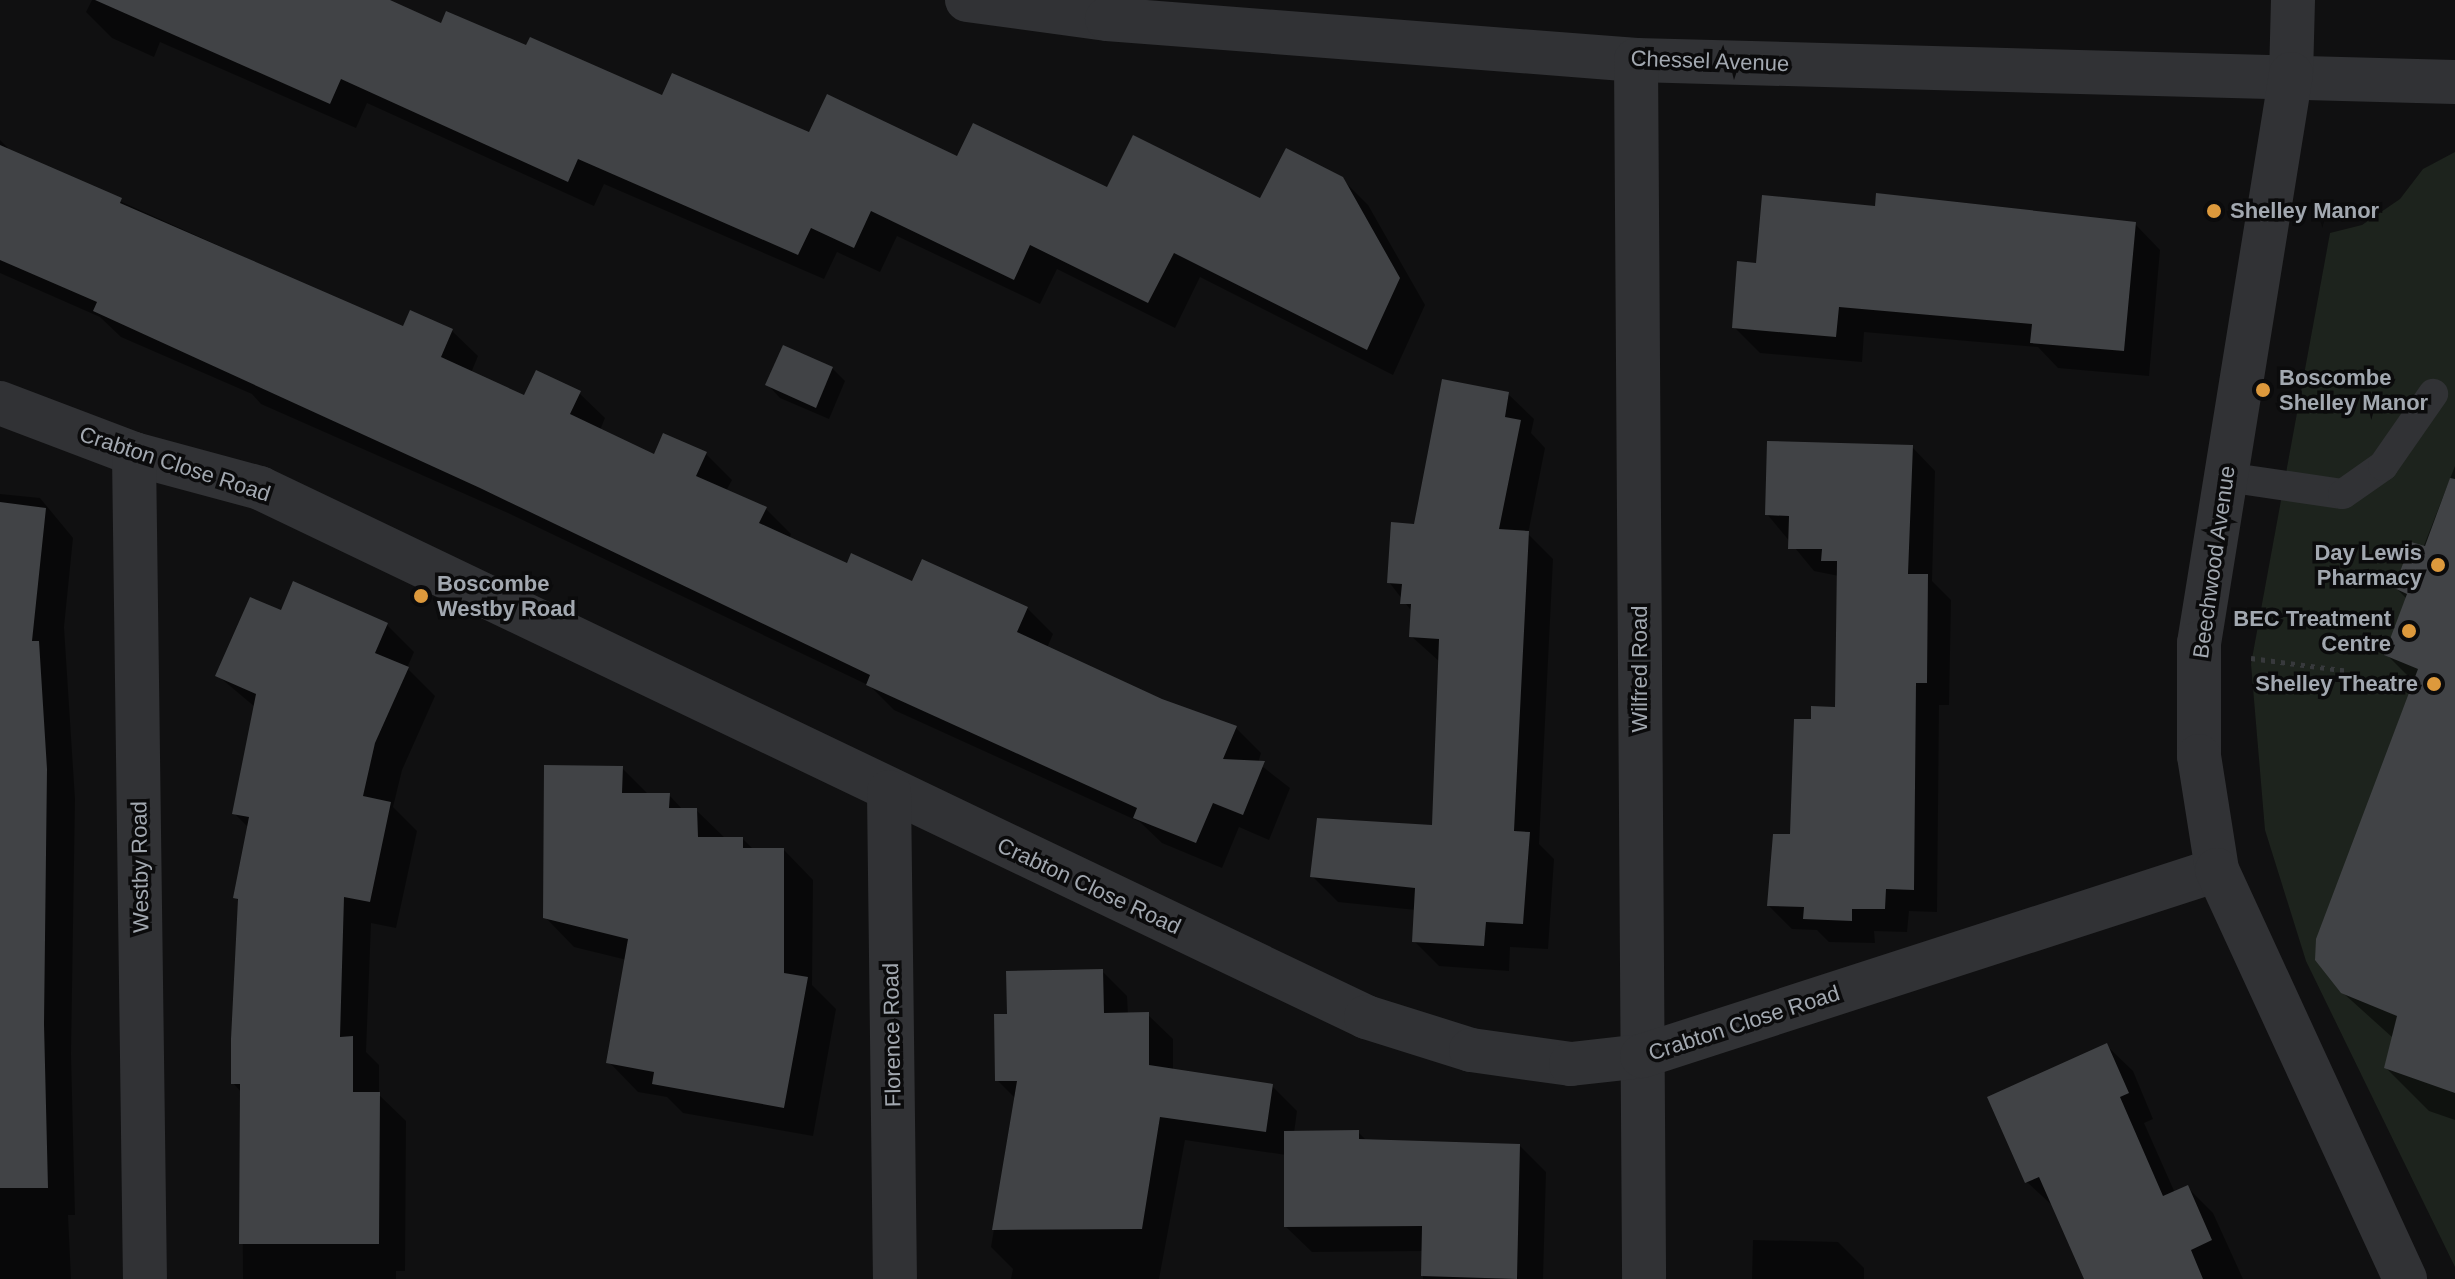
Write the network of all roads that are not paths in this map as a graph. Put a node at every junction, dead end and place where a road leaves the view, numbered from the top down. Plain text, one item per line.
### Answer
1 (967, 0) edge
2 (2293, 0) edge
3 (1636, 60) junction
4 (2291, 74) junction
5 (2455, 82) edge
6 (2433, 394) dead end
7 (0, 403) edge
8 (134, 454) junction
9 (2226, 477) junction
10 (889, 792) junction
11 (2217, 870) junction
12 (1642, 1056) junction
13 (145, 1279) edge
14 (895, 1279) edge
15 (1644, 1279) edge
16 (2405, 1279) edge

1 - 3 street, Chessel Avenue
2 - 4 street, Beechwood Avenue
3 - 4 street, Chessel Avenue
3 - 12 street, Wilfred Road
4 - 5 street, Chessel Avenue
4 - 9 street, Beechwood Avenue
6 - 9 lane
7 - 8 street, Crabton Close Road
8 - 10 street, Crabton Close Road
8 - 13 street, Westby Road
9 - 11 street, Beechwood Avenue
10 - 12 street, Crabton Close Road
10 - 14 street, Florence Road
11 - 12 street, Crabton Close Road
11 - 16 street, Beechwood Avenue
12 - 15 street, Wilfred Road

